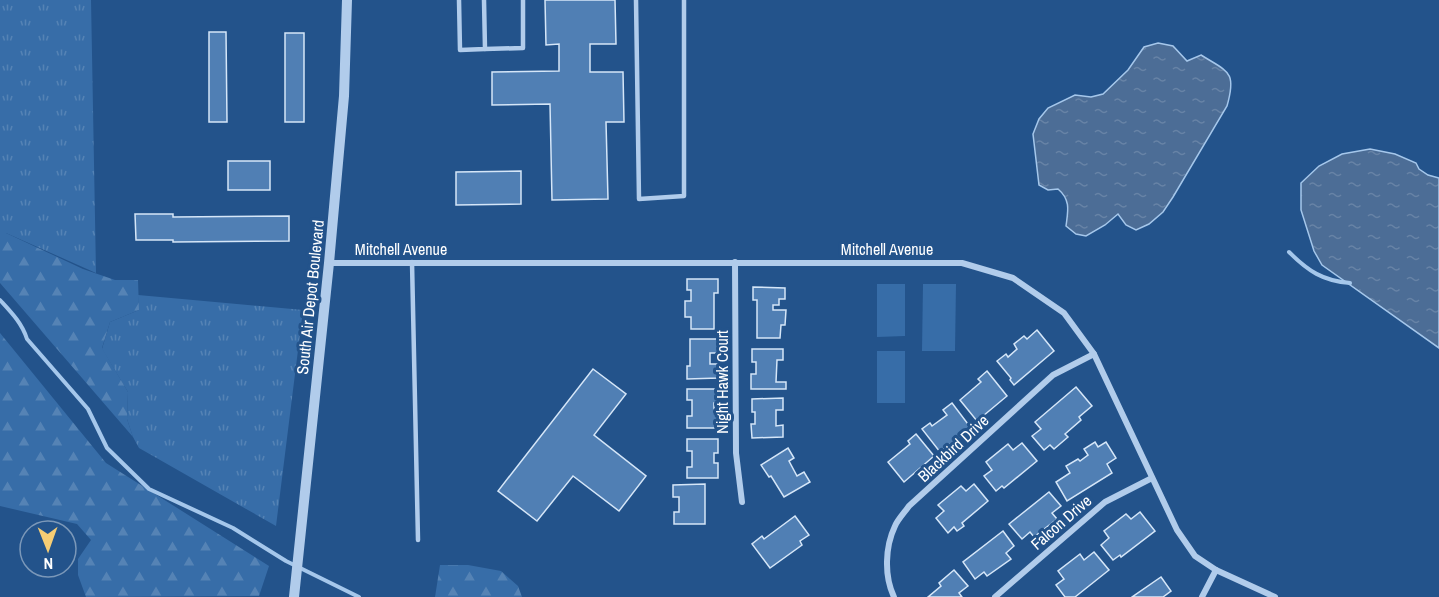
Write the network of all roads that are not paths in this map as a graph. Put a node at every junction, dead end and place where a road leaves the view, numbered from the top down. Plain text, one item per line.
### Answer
1 (347, 0) edge
2 (459, 0) edge
3 (484, 0) edge
4 (523, 0) edge
5 (636, 0) edge
6 (684, 0) edge
7 (485, 49) junction
8 (412, 262) junction
9 (735, 262) junction
10 (329, 263) junction
11 (1094, 354) junction
12 (1152, 478) junction
13 (742, 502) dead end
14 (418, 540) dead end
15 (1216, 570) junction
16 (294, 597) edge
17 (894, 597) edge
18 (995, 597) edge
19 (1202, 597) edge
20 (1275, 597) edge

1 - 10 street, South Air Depot Boulevard
2 - 7 lane
3 - 7 lane
4 - 7 lane
5 - 6 lane
8 - 9 street, Mitchell Avenue
8 - 10 street, Mitchell Avenue
8 - 14 lane
9 - 11 street, Mitchell Avenue
9 - 13 street, Night Hawk Court
10 - 16 street, South Air Depot Boulevard
11 - 12 street, Mitchell Avenue
11 - 17 street, Blackbird Drive
12 - 15 street, Mitchell Avenue
12 - 18 street, Falcon Drive
15 - 19 street
15 - 20 street, Mitchell Avenue

